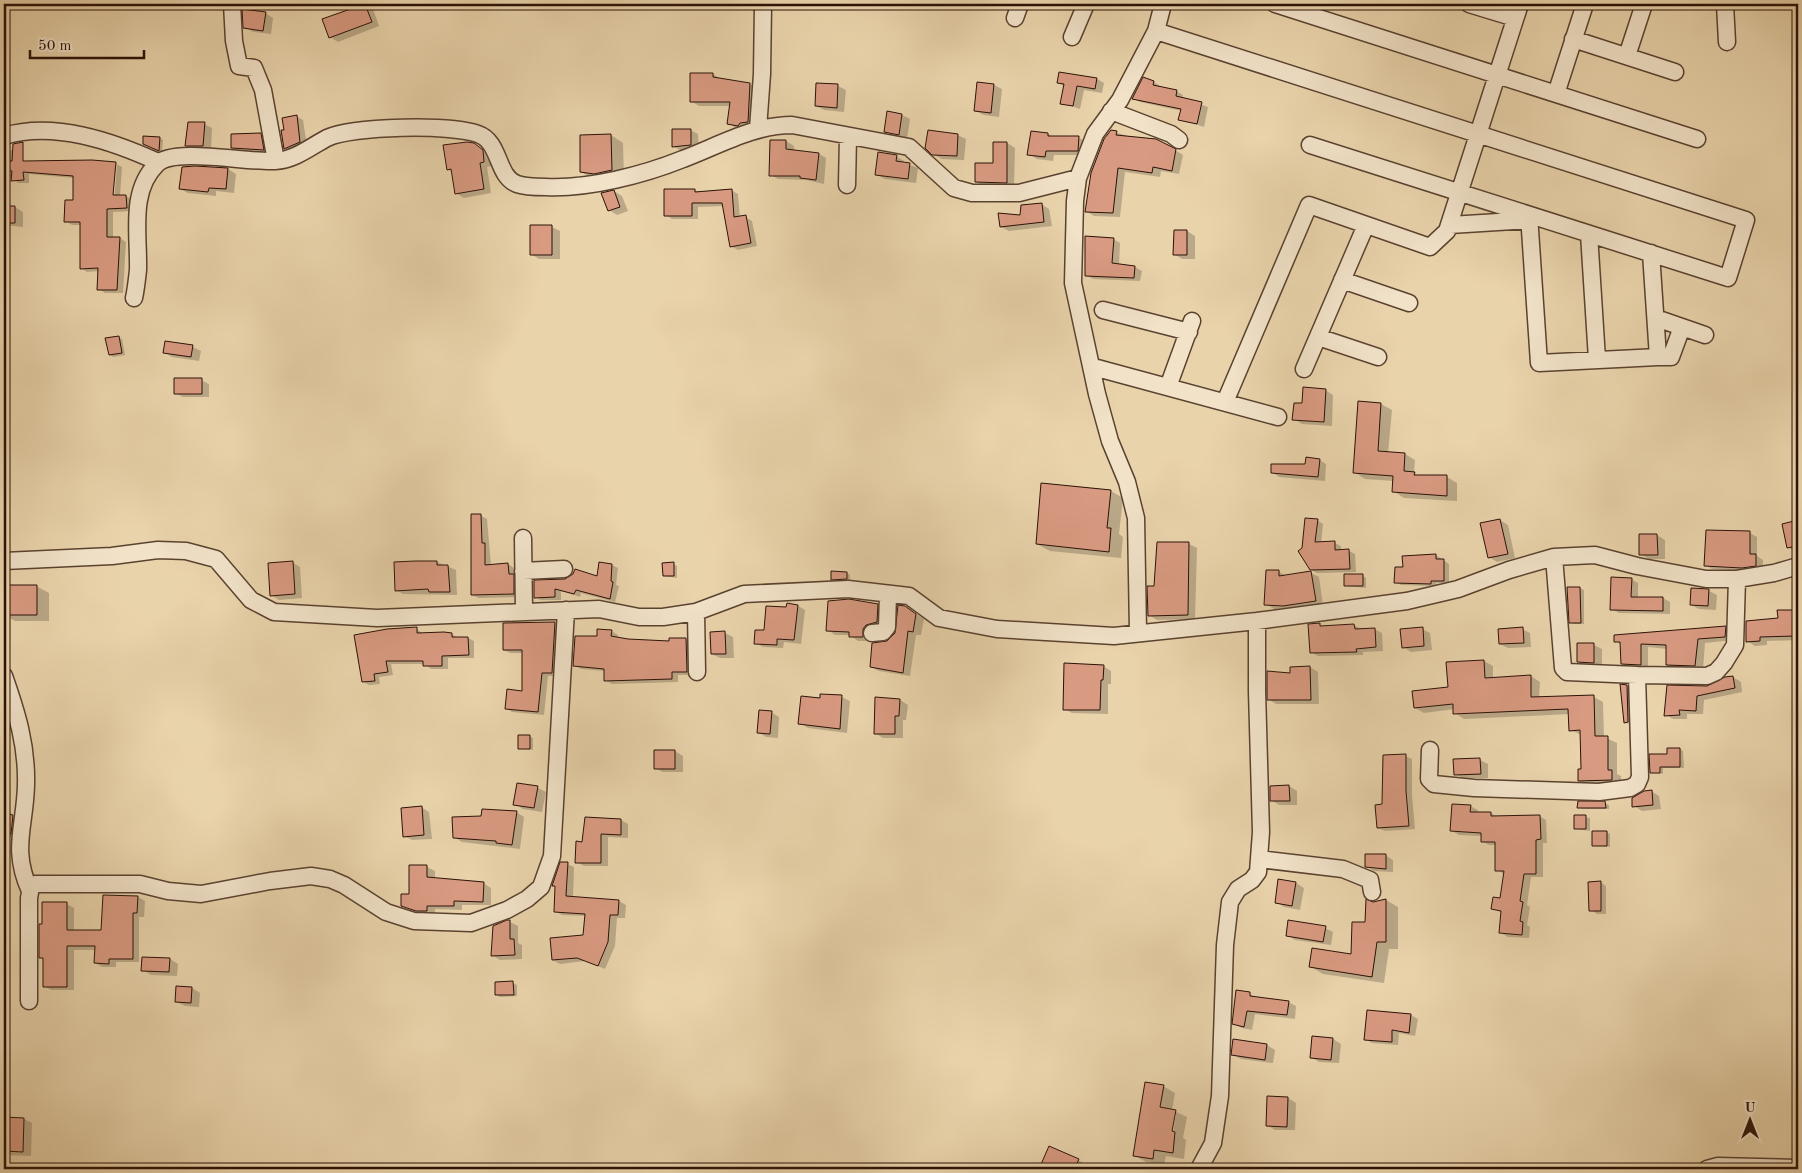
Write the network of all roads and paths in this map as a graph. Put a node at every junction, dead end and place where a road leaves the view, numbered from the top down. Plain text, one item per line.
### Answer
1 (232, 4) edge
2 (763, 4) edge
3 (1086, 4) edge
4 (1163, 4) edge
5 (1275, 4) edge
6 (1469, 4) edge
7 (1585, 4) edge
8 (1644, 4) edge
9 (1725, 4) edge
10 (1518, 11) edge
11 (1156, 31) junction
12 (1072, 37) dead end
13 (1573, 39) junction
14 (1727, 42) dead end
15 (1627, 56) junction
16 (1675, 72) dead end
17 (1497, 75) junction
18 (1556, 94) junction
19 (1111, 111) junction
20 (758, 129) junction
21 (1479, 133) junction
22 (4, 136) edge
23 (848, 137) junction
24 (1697, 139) dead end
25 (1179, 140) dead end
26 (1310, 145) dead end
27 (276, 161) junction
28 (158, 162) junction
29 (1078, 178) junction
30 (847, 185) dead end
31 (1461, 193) junction
32 (1529, 218) junction
33 (1366, 225) junction
34 (1450, 225) junction
35 (1589, 234) junction
36 (1651, 253) junction
37 (1342, 280) junction
38 (134, 298) dead end
39 (1408, 303) dead end
40 (1103, 310) dead end
41 (1656, 318) junction
42 (1682, 327) junction
43 (1705, 334) dead end
44 (1318, 336) junction
45 (1378, 357) dead end
46 (1658, 357) junction
47 (1597, 359) junction
48 (1097, 368) dead end
49 (1304, 369) dead end
50 (1168, 387) junction
51 (1225, 402) junction
52 (1278, 417) dead end
53 (523, 538) dead end
54 (1554, 557) junction
55 (4, 561) edge
56 (1798, 566) edge
57 (564, 569) dead end
58 (523, 571) junction
59 (1737, 578) junction
60 (888, 594) junction
61 (566, 610) junction
62 (524, 611) junction
63 (696, 612) junction
64 (1258, 621) junction
65 (1138, 632) junction
66 (872, 633) dead end
67 (697, 672) dead end
68 (1637, 674) junction
69 (4, 676) edge
70 (1430, 750) dead end
71 (1259, 859) junction
72 (30, 891) junction
73 (1372, 892) dead end
74 (29, 1001) dead end
75 (1798, 1168) edge
76 (1199, 1169) edge
77 (1707, 1169) edge

1 - 27 street
2 - 20 street
3 - 12 street
4 - 11 street
5 - 17 street
6 - 10 street
7 - 13 street
8 - 15 street
9 - 14 street
10 - 17 street
11 - 19 street
11 - 21 street
13 - 15 street
13 - 18 street
15 - 16 street
17 - 18 street
17 - 21 street
18 - 24 street
19 - 25 street
19 - 29 street
20 - 23 street
20 - 27 street
21 - 31 street
21 - 36 street
22 - 28 street
23 - 29 street
23 - 30 street
26 - 31 street
27 - 28 street
28 - 38 street
29 - 65 street
31 - 32 street
31 - 34 street
32 - 34 street
32 - 35 street
32 - 47 street
33 - 34 street
33 - 37 street
33 - 51 street
35 - 36 street
35 - 47 street
36 - 41 street
37 - 39 street
37 - 44 street
40 - 50 street
41 - 42 street
41 - 46 street
42 - 43 street
42 - 46 street
44 - 45 street
44 - 49 street
46 - 47 street
48 - 50 street
50 - 51 street
51 - 52 street
53 - 58 street
54 - 59 street
54 - 64 street
54 - 68 street
55 - 62 street
56 - 59 street
57 - 58 street
58 - 62 street
59 - 68 street
60 - 63 street
60 - 65 street
60 - 66 street
61 - 62 street
61 - 63 street
61 - 72 street
63 - 67 street
64 - 65 street
64 - 71 street
68 - 70 street
69 - 72 street
71 - 73 street
71 - 76 street
72 - 74 street
75 - 77 street

